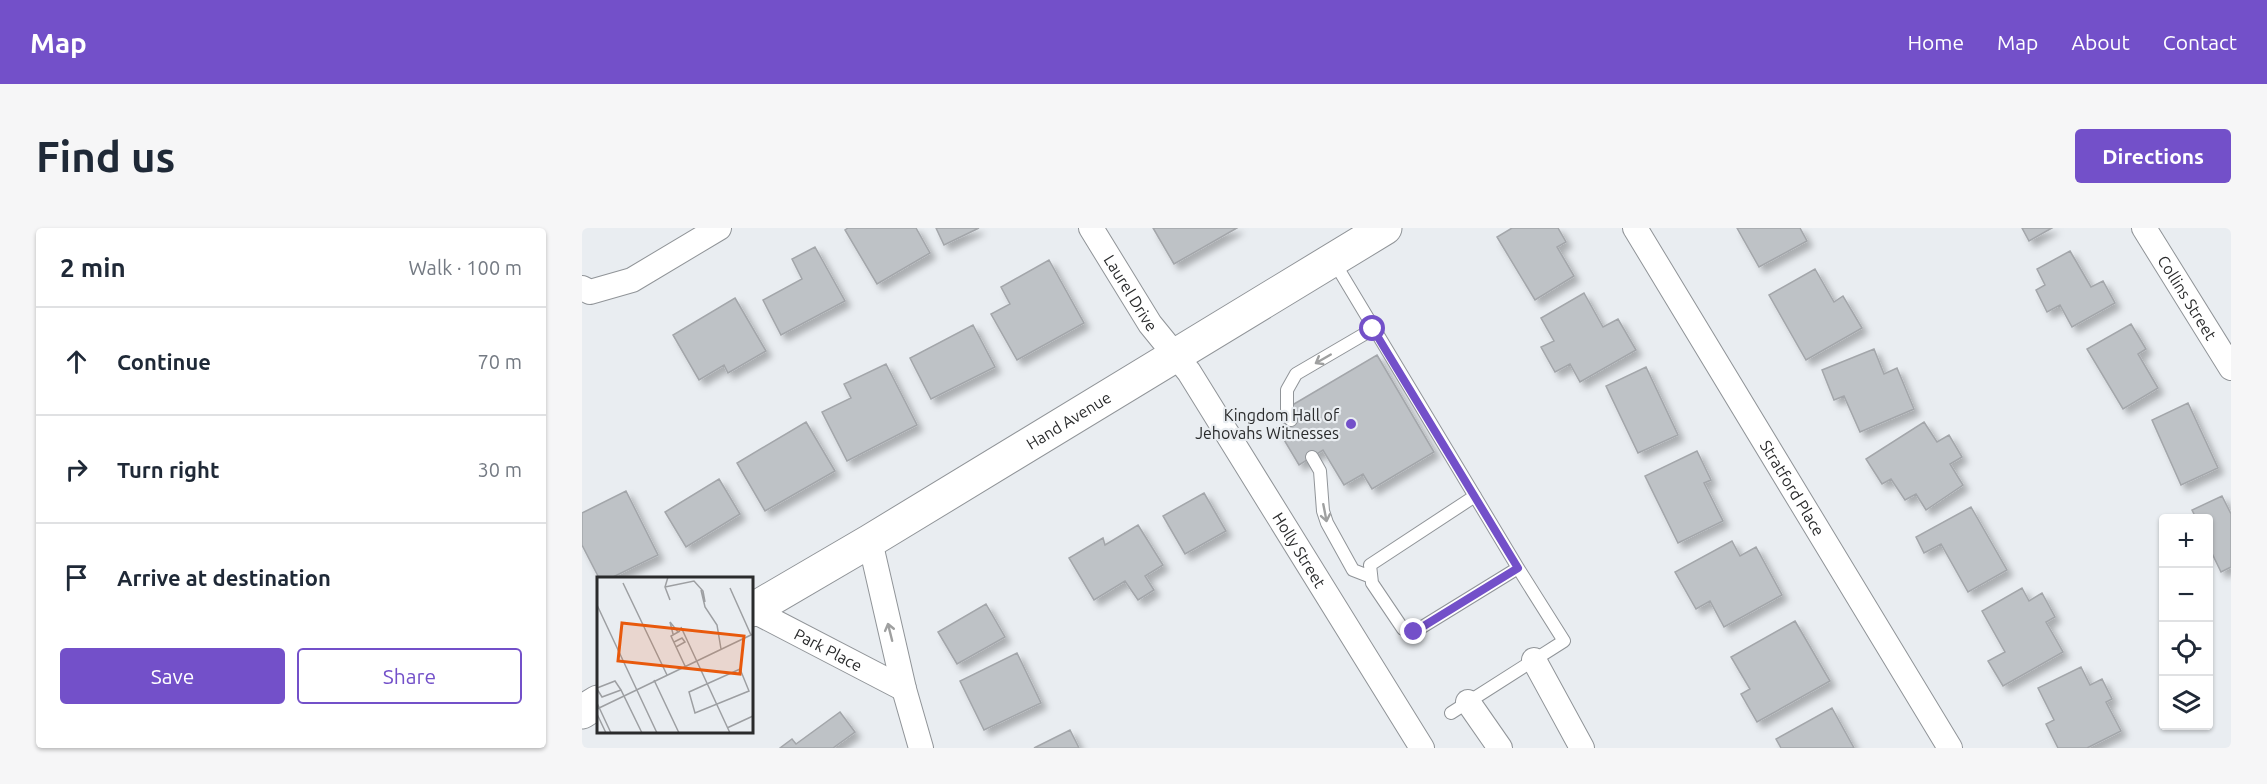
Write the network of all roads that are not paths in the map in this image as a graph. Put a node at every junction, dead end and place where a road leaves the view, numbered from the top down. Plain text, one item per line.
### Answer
1 (719, 228) edge
2 (1090, 228) edge
3 (1385, 228) edge
4 (1635, 228) edge
5 (2144, 228) edge
6 (1332, 260) junction
7 (582, 288) edge
8 (1373, 329) junction
9 (1174, 356) junction
10 (2231, 368) edge
11 (1291, 420) dead end
12 (1312, 457) dead end
13 (1475, 496) junction
14 (870, 542) junction
15 (1518, 568) junction
16 (1371, 577) junction
17 (753, 609) edge
18 (753, 611) edge
19 (1534, 660) junction
20 (904, 689) junction
21 (597, 703) edge
22 (1459, 707) joint
23 (582, 712) edge
24 (921, 748) edge
25 (1422, 748) edge
26 (1500, 748) edge
27 (1582, 748) edge
28 (1950, 748) edge

1 - 7 street
2 - 9 street, Laurel Drive
3 - 6 street, Hand Avenue
4 - 28 street, Stratford Place
5 - 10 street, Collins Street
6 - 8 lane
6 - 9 street, Hand Avenue
8 -> 11 lane
8 - 13 lane
9 - 14 street, Hand Avenue
9 - 25 street, Holly Street
12 -> 16 lane
13 - 15 lane
13 - 16 lane
14 - 17 street, Hand Avenue
20 -> 14 street
15 - 16 lane
15 - 19 lane
18 - 20 street, Park Place
19 - 22 lane
19 - 27 street
20 - 24 street
21 - 23 street
22 - 26 street

